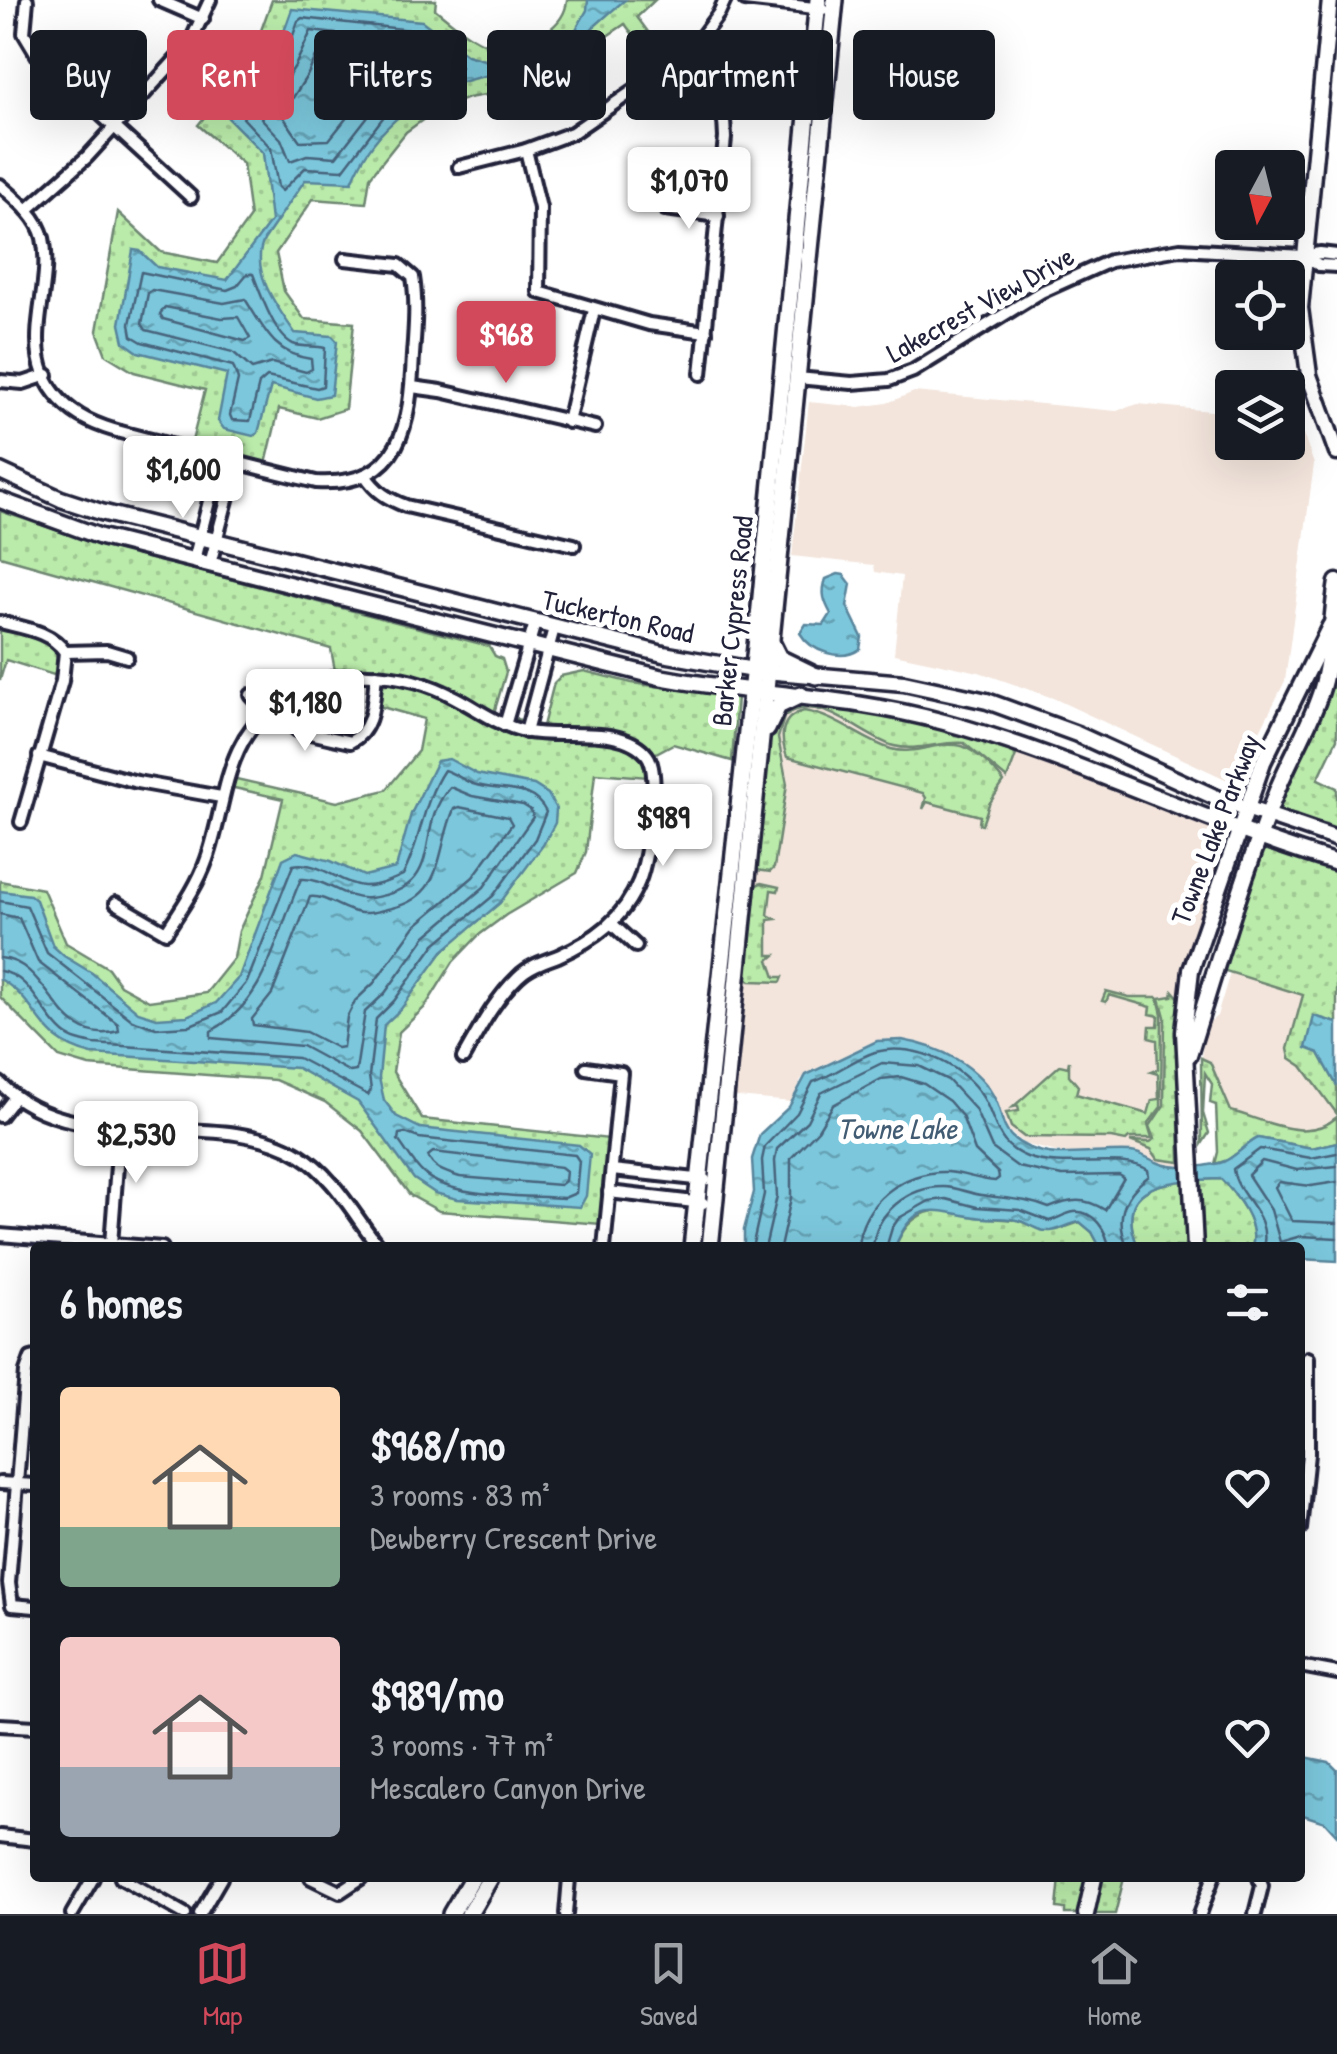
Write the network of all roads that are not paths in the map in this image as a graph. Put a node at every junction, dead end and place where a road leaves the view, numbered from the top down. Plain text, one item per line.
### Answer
1 (27, 0) edge
2 (159, 0) edge
3 (210, 0) edge
4 (725, 0) edge
5 (745, 0) edge
6 (1330, 0) edge
7 (817, 5) edge
8 (835, 5) edge
9 (204, 20) junction
10 (706, 30) edge
11 (626, 96) edge
12 (724, 120) edge
13 (114, 128) junction
14 (805, 133) junction
15 (823, 134) junction
16 (526, 150) junction
17 (459, 167) dead end
18 (0, 184) edge
19 (191, 197) dead end
20 (665, 209) dead end
21 (27, 210) junction
22 (718, 216) junction
23 (1337, 255) edge
24 (1303, 256) junction
25 (346, 259) dead end
26 (1337, 266) edge
27 (800, 268) junction
28 (594, 310) junction
29 (786, 321) junction
30 (706, 332) junction
31 (702, 374) dead end
32 (46, 375) junction
33 (797, 378) junction
34 (0, 381) edge
35 (412, 388) junction
36 (568, 422) junction
37 (595, 427) dead end
38 (1337, 454) edge
39 (220, 458) junction
40 (236, 462) junction
41 (0, 471) edge
42 (365, 475) junction
43 (211, 492) junction
44 (228, 496) junction
45 (0, 500) edge
46 (207, 510) junction
47 (223, 514) junction
48 (200, 537) junction
49 (216, 541) junction
50 (574, 545) dead end
51 (194, 560) junction
52 (210, 564) junction
53 (1337, 582) edge
54 (0, 622) edge
55 (535, 623) junction
56 (1330, 626) junction
57 (554, 628) junction
58 (770, 640) junction
59 (529, 646) junction
60 (548, 650) junction
61 (64, 652) junction
62 (127, 657) dead end
63 (759, 670) junction
64 (522, 671) junction
65 (376, 675) junction
66 (541, 676) junction
67 (816, 676) junction
68 (757, 692) junction
69 (251, 695) dead end
70 (515, 695) junction
71 (801, 695) junction
72 (534, 700) junction
73 (270, 708) junction
74 (515, 729) junction
75 (40, 756) junction
76 (758, 757) junction
77 (222, 798) junction
78 (1246, 808) junction
79 (1267, 816) junction
80 (21, 822) dead end
81 (1238, 830) junction
82 (1260, 838) junction
83 (1337, 838) edge
84 (1337, 863) edge
85 (116, 903) dead end
86 (729, 905) junction
87 (612, 924) junction
88 (636, 946) dead end
89 (735, 984) junction
90 (1188, 986) junction
91 (1207, 990) junction
92 (463, 1058) dead end
93 (1187, 1060) junction
94 (586, 1068) dead end
95 (0, 1083) edge
96 (14, 1098) junction
97 (0, 1116) edge
98 (120, 1126) junction
99 (612, 1170) junction
100 (698, 1179) junction
101 (716, 1181) junction
102 (610, 1192) junction
103 (696, 1203) junction
104 (714, 1204) junction
105 (0, 1235) edge
106 (86, 1242) edge
107 (111, 1242) edge
108 (375, 1242) edge
109 (605, 1242) edge
110 (693, 1242) edge
111 (711, 1242) edge
112 (1195, 1242) edge
113 (1308, 1358) dead end
114 (30, 1364) edge
115 (0, 1482) edge
116 (1305, 1482) edge
117 (18, 1484) junction
118 (30, 1485) edge
119 (30, 1606) edge
120 (1305, 1667) edge
121 (1337, 1673) edge
122 (0, 1725) edge
123 (30, 1727) edge
124 (0, 1836) edge
125 (30, 1839) edge
126 (91, 1882) edge
127 (129, 1882) edge
128 (218, 1882) edge
129 (319, 1882) edge
130 (355, 1882) edge
131 (470, 1882) edge
132 (488, 1882) edge
133 (570, 1882) edge
134 (1093, 1882) edge
135 (1211, 1882) edge
136 (1260, 1882) edge
137 (72, 1914) edge
138 (185, 1914) edge
139 (200, 1914) edge
140 (451, 1914) edge
141 (469, 1914) edge
142 (566, 1914) edge
143 (1086, 1914) edge
144 (1200, 1914) edge
145 (1256, 1914) edge

1 - 13 street
2 - 9 street
3 - 9 street
4 - 10 street
5 - 7 street
6 - 24 main road
7 - 8 street
7 - 14 main road, Barker Cypress Road
8 - 15 main road, Barker Cypress Road
9 - 13 street
11 - 16 street
12 - 22 street
13 - 19 street
13 - 21 street
14 - 15 main road
14 - 27 main road, Barker Cypress Road
15 - 27 main road, Barker Cypress Road
16 - 17 street
16 - 28 street
18 - 21 street
20 - 22 street
21 - 32 street
22 - 30 street
23 - 24 street
24 - 26 street
24 - 33 street, Lakecrest View Drive
24 - 38 main road
25 - 35 street
27 - 29 main road, Barker Cypress Road
27 - 33 main road, Barker Cypress Road
28 - 30 street
28 - 36 street
29 - 33 main road
29 - 63 main road, Barker Cypress Road
30 - 31 street
32 - 34 street
32 - 39 street
33 - 58 main road, Barker Cypress Road
35 - 36 street
35 - 42 street
36 - 37 street
39 - 40 street
39 - 43 street
40 - 42 street
40 - 44 street
41 - 48 main road, Tuckerton Road
42 - 50 street
43 - 44 street
43 - 46 street
44 - 47 street
45 - 51 main road, Tuckerton Road
46 - 47 street
46 - 48 street
47 - 49 street
48 - 49 main road, Tuckerton Road
48 - 51 street
49 - 52 street
49 - 55 main road, Tuckerton Road
51 - 52 main road, Tuckerton Road
52 - 59 main road, Tuckerton Road
53 - 56 main road, Towne Lake Parkway
54 - 61 street
55 - 57 main road, Tuckerton Road
55 - 59 street
56 - 78 main road, Towne Lake Parkway
56 - 79 main road, Towne Lake Parkway
57 - 60 street
57 - 63 main road, Tuckerton Road
58 - 63 main road, Barker Cypress Road
58 - 67 main road
59 - 60 main road, Tuckerton Road
59 - 64 street
60 - 66 street
60 - 68 main road, Tuckerton Road
61 - 62 street
61 - 75 street
63 - 67 main road, Tuckerton Road
63 - 68 main road, Barker Cypress Road
64 - 66 street
64 - 70 street
65 - 73 street
65 - 73 street
65 - 74 street
66 - 72 street
67 - 78 main road, Tuckerton Road
68 - 71 main road, Tuckerton Road
68 - 76 main road, Barker Cypress Road
68 - 86 main road, Barker Cypress Road
69 - 73 street
70 - 72 street
70 - 74 street
71 - 76 main road
71 - 81 main road, Tuckerton Road
72 - 74 street
73 - 77 street
74 - 87 street
75 - 77 street
75 - 80 street
76 - 89 main road, Barker Cypress Road
77 - 85 street
78 - 79 main road, Tuckerton Road
78 - 81 main road, Towne Lake Parkway
79 - 82 main road, Towne Lake Parkway
79 - 83 main road, Tuckerton Road
81 - 82 main road, Tuckerton Road
81 - 90 main road, Towne Lake Parkway
82 - 84 main road, Tuckerton Road
82 - 91 main road, Towne Lake Parkway
86 - 89 main road
86 - 100 main road, Barker Cypress Road
87 - 88 street
87 - 92 street
89 - 101 main road, Barker Cypress Road
90 - 91 main road
90 - 93 main road, Towne Lake Parkway
91 - 93 main road, Towne Lake Parkway
93 - 112 main road, Towne Lake Parkway
94 - 99 street
95 - 96 street
96 - 97 street
96 - 98 street
98 - 107 street
98 - 108 street
99 - 100 street
99 - 102 street
100 - 101 street
100 - 103 main road, Barker Cypress Road
101 - 104 main road, Barker Cypress Road
102 - 103 street
102 - 109 street
103 - 104 street
103 - 110 main road, Barker Cypress Road
104 - 111 main road, Barker Cypress Road
105 - 106 street
113 - 116 street
114 - 117 street
115 - 117 street
117 - 118 street
117 - 119 street
120 - 121 street
122 - 123 street
124 - 125 street
126 - 137 street
127 - 138 street
128 - 139 street
129 - 130 street
131 - 140 main road
132 - 141 main road
133 - 142 street
134 - 143 main road
135 - 144 street
136 - 145 street

